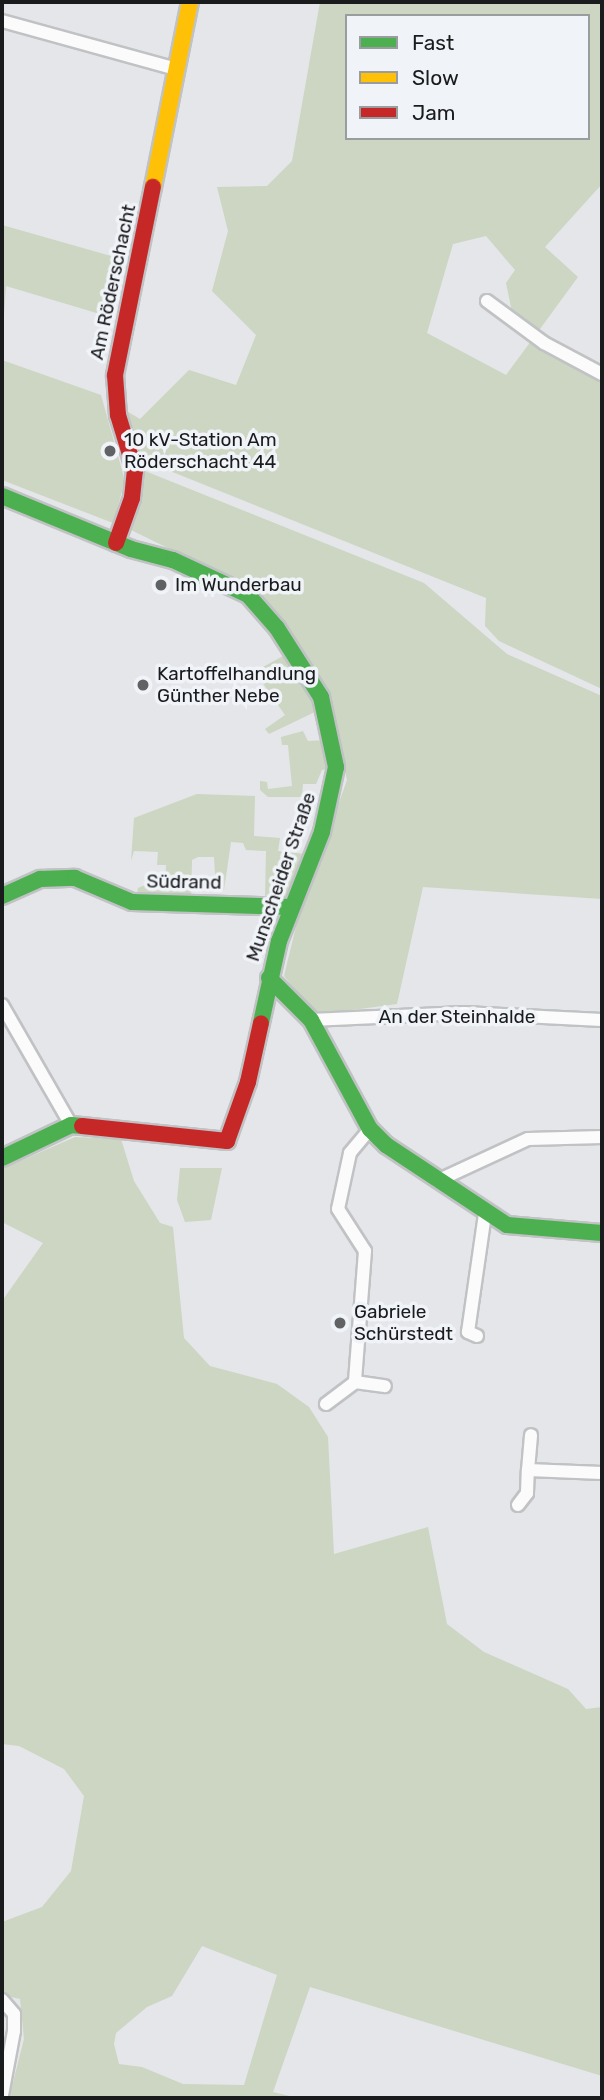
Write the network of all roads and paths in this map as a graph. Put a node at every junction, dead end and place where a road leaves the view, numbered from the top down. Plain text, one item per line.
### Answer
1 (190, 2) edge
2 (2, 21) edge
3 (176, 69) junction
4 (486, 301) dead end
5 (602, 374) edge
6 (2, 496) edge
7 (116, 542) junction
8 (2, 897) edge
9 (291, 908) junction
10 (269, 978) junction
11 (2, 1005) edge
12 (311, 1020) junction
13 (602, 1020) edge
14 (71, 1125) junction
15 (370, 1129) junction
16 (602, 1137) edge
17 (2, 1158) edge
18 (437, 1181) junction
19 (485, 1214) junction
20 (602, 1233) edge
21 (477, 1336) dead end
22 (355, 1382) junction
23 (385, 1386) dead end
24 (326, 1404) dead end
25 (531, 1435) dead end
26 (528, 1470) junction
27 (602, 1473) edge
28 (518, 1505) dead end
29 (2, 2000) edge
30 (2, 2095) edge

1 - 3 street, Am Röderschacht
2 - 3 street
3 - 7 street, Am Röderschacht
4 - 5 street
6 - 7 street, Munscheider Straße
7 - 9 street, Munscheider Straße
8 - 9 street, Südrand
9 - 10 street, Munscheider Straße
10 - 12 street
10 - 14 street, Munscheider Straße
11 - 14 street
12 - 13 street, An der Steinhalde
12 - 15 street
14 - 17 street
15 - 18 street
15 - 22 street
16 - 18 street
18 - 19 street
19 - 20 street
19 - 21 street
22 - 23 street
22 - 24 street
25 - 26 street
26 - 27 street
26 - 28 street
29 - 30 street

